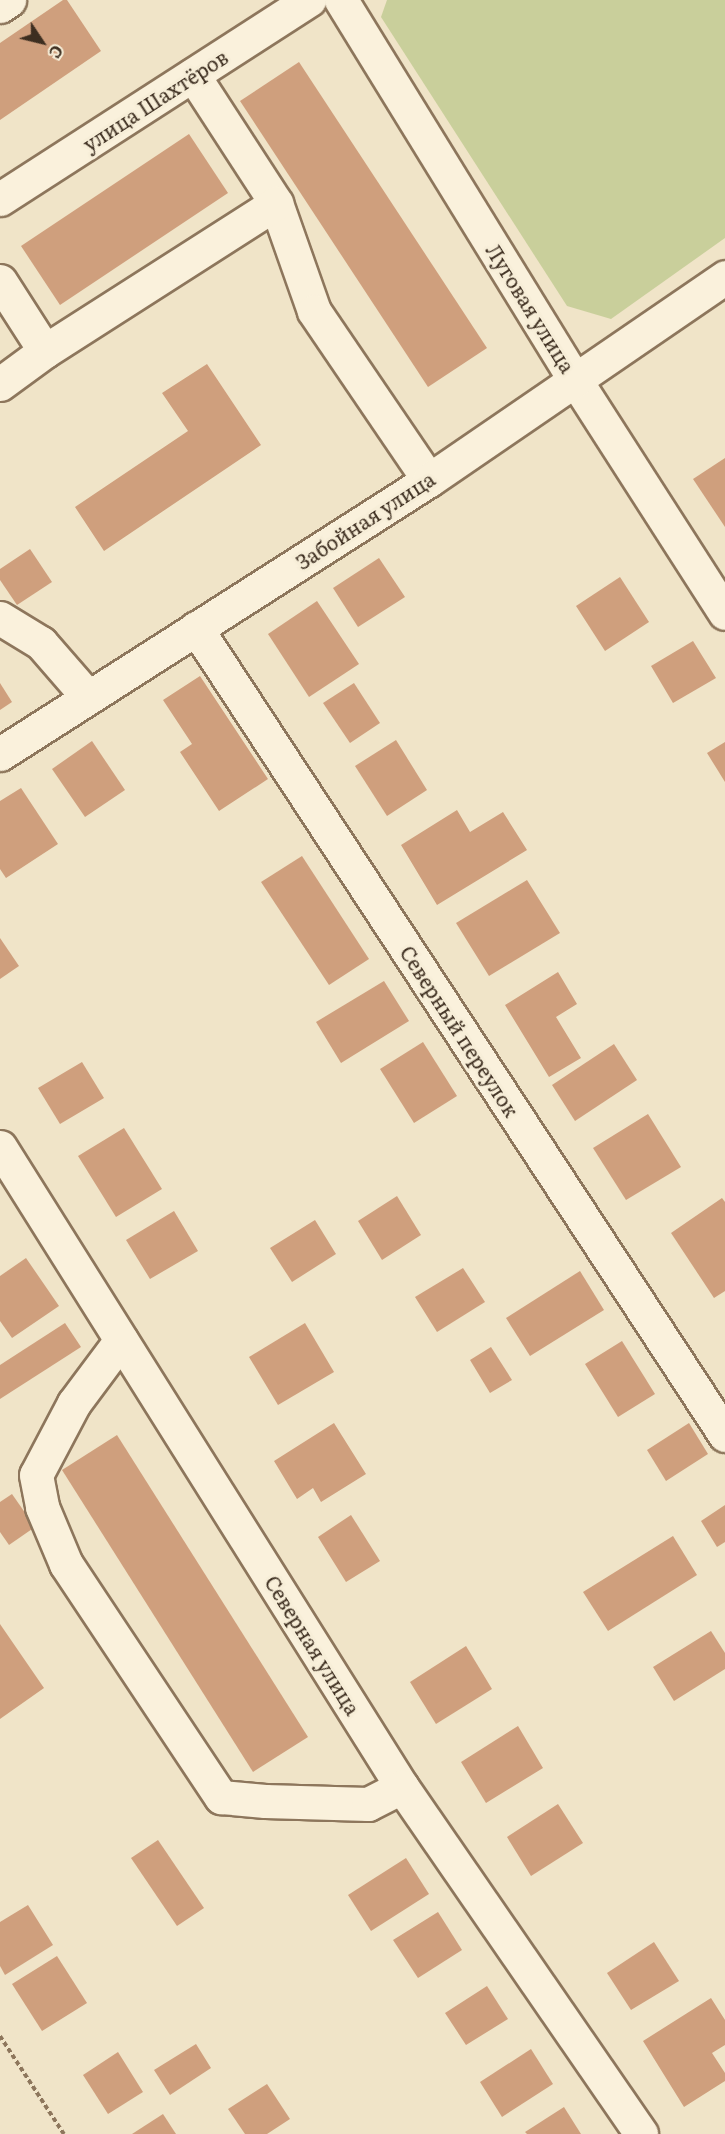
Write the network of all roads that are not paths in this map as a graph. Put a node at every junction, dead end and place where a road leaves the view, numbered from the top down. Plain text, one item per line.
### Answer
1 (9, 0) edge
2 (309, 0) edge
3 (340, 0) edge
4 (0, 6) edge
5 (193, 75) junction
6 (0, 199) edge
7 (276, 202) junction
8 (725, 277) edge
9 (0, 281) edge
10 (45, 351) junction
11 (574, 378) junction
12 (0, 384) edge
13 (429, 480) junction
14 (725, 613) edge
15 (0, 618) edge
16 (196, 628) junction
17 (87, 698) junction
18 (0, 754) edge
19 (0, 1148) edge
20 (122, 1341) junction
21 (725, 1435) edge
22 (402, 1787) junction
23 (641, 2134) edge

1 - 4 street
2 - 5 street, улица Шахтёров
3 - 11 street, Луговая улица
5 - 6 street, улица Шахтёров
5 - 7 street
7 - 10 street
7 - 13 street
8 - 11 street, Забойная улица
9 - 10 street
10 - 12 street
11 - 13 street, Забойная улица
11 - 14 street, Луговая улица
13 - 16 street, Забойная улица
15 - 17 street
16 - 17 street, Забойная улица
16 - 21 street, Северный переулок
17 - 18 street, Забойная улица
19 - 20 street, Северная улица
20 - 22 street, Северная улица
20 - 22 street
22 - 23 street, Северная улица

